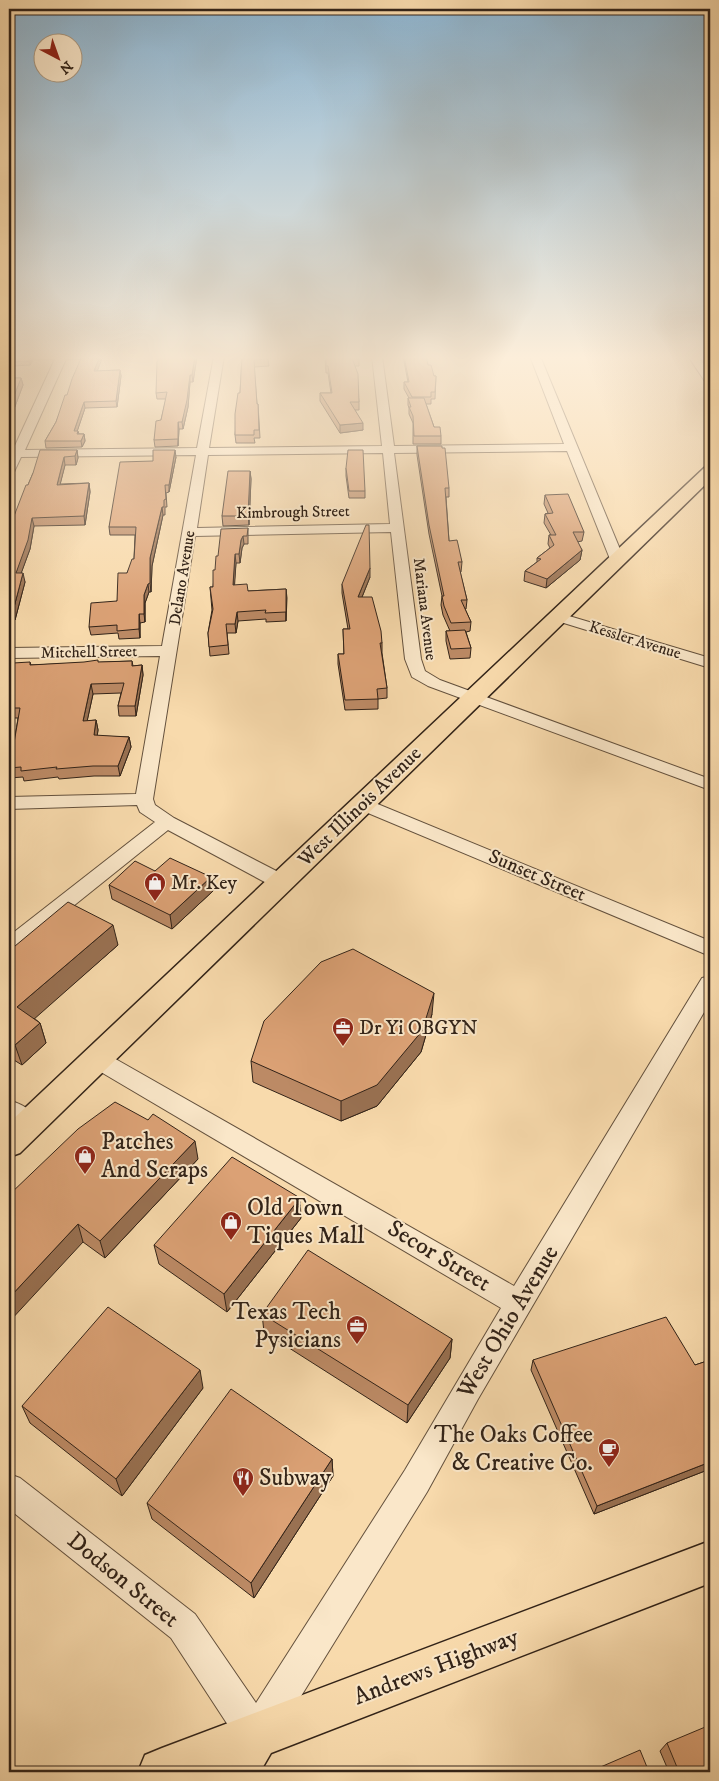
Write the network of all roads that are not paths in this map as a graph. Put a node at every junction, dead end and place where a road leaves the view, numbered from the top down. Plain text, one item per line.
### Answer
1 (20, 439) edge
2 (205, 439) edge
3 (388, 439) edge
4 (569, 439) edge
5 (572, 447) junction
6 (389, 449) junction
7 (203, 452) junction
8 (13, 454) edge
9 (9, 471) edge
10 (710, 471) edge
11 (398, 528) junction
12 (189, 532) junction
13 (617, 559) junction
14 (560, 616) junction
15 (170, 651) junction
16 (9, 653) edge
17 (710, 663) edge
18 (474, 697) junction
19 (710, 785) edge
20 (144, 799) junction
21 (9, 802) edge
22 (363, 804) junction
23 (167, 822) junction
24 (281, 882) junction
25 (9, 947) edge
26 (710, 949) edge
27 (710, 984) edge
28 (97, 1059) junction
29 (9, 1110) edge
30 (30, 1123) junction
31 (9, 1143) edge
32 (520, 1304) junction
33 (9, 1489) edge
34 (710, 1562) edge
35 (245, 1754) edge
36 (162, 1772) edge

1 - 8 street
2 - 7 street, Delano Avenue
3 - 6 street, Mariana Avenue
4 - 5 street
5 - 6 street
5 - 13 street
6 - 7 street
6 - 11 street, Mariana Avenue
7 - 8 street
7 - 12 street, Delano Avenue
8 - 9 street
10 - 13 main road, West Illinois Avenue
11 - 12 street, Kimbrough Street
11 - 18 street, Mariana Avenue
12 - 15 street, Delano Avenue
13 - 14 main road, West Illinois Avenue
14 - 17 street, Kessler Avenue
14 - 18 main road, West Illinois Avenue
15 - 16 street, Mitchell Street
15 - 20 street, Delano Avenue
18 - 19 street, Mariana Avenue
18 - 22 main road, West Illinois Avenue
20 - 21 street
20 - 23 street
22 - 24 main road, West Illinois Avenue
22 - 26 street, Sunset Street
23 - 24 street
23 - 25 street
24 - 28 main road, West Illinois Avenue
27 - 32 street, West Ohio Avenue
28 - 30 main road, West Illinois Avenue
28 - 32 street, Secor Street
29 - 30 street
30 - 31 main road, West Illinois Avenue
32 - 35 street, West Ohio Avenue
33 - 35 street, Dodson Street
34 - 35 main road, Andrews Highway
35 - 36 main road, Andrews Highway

